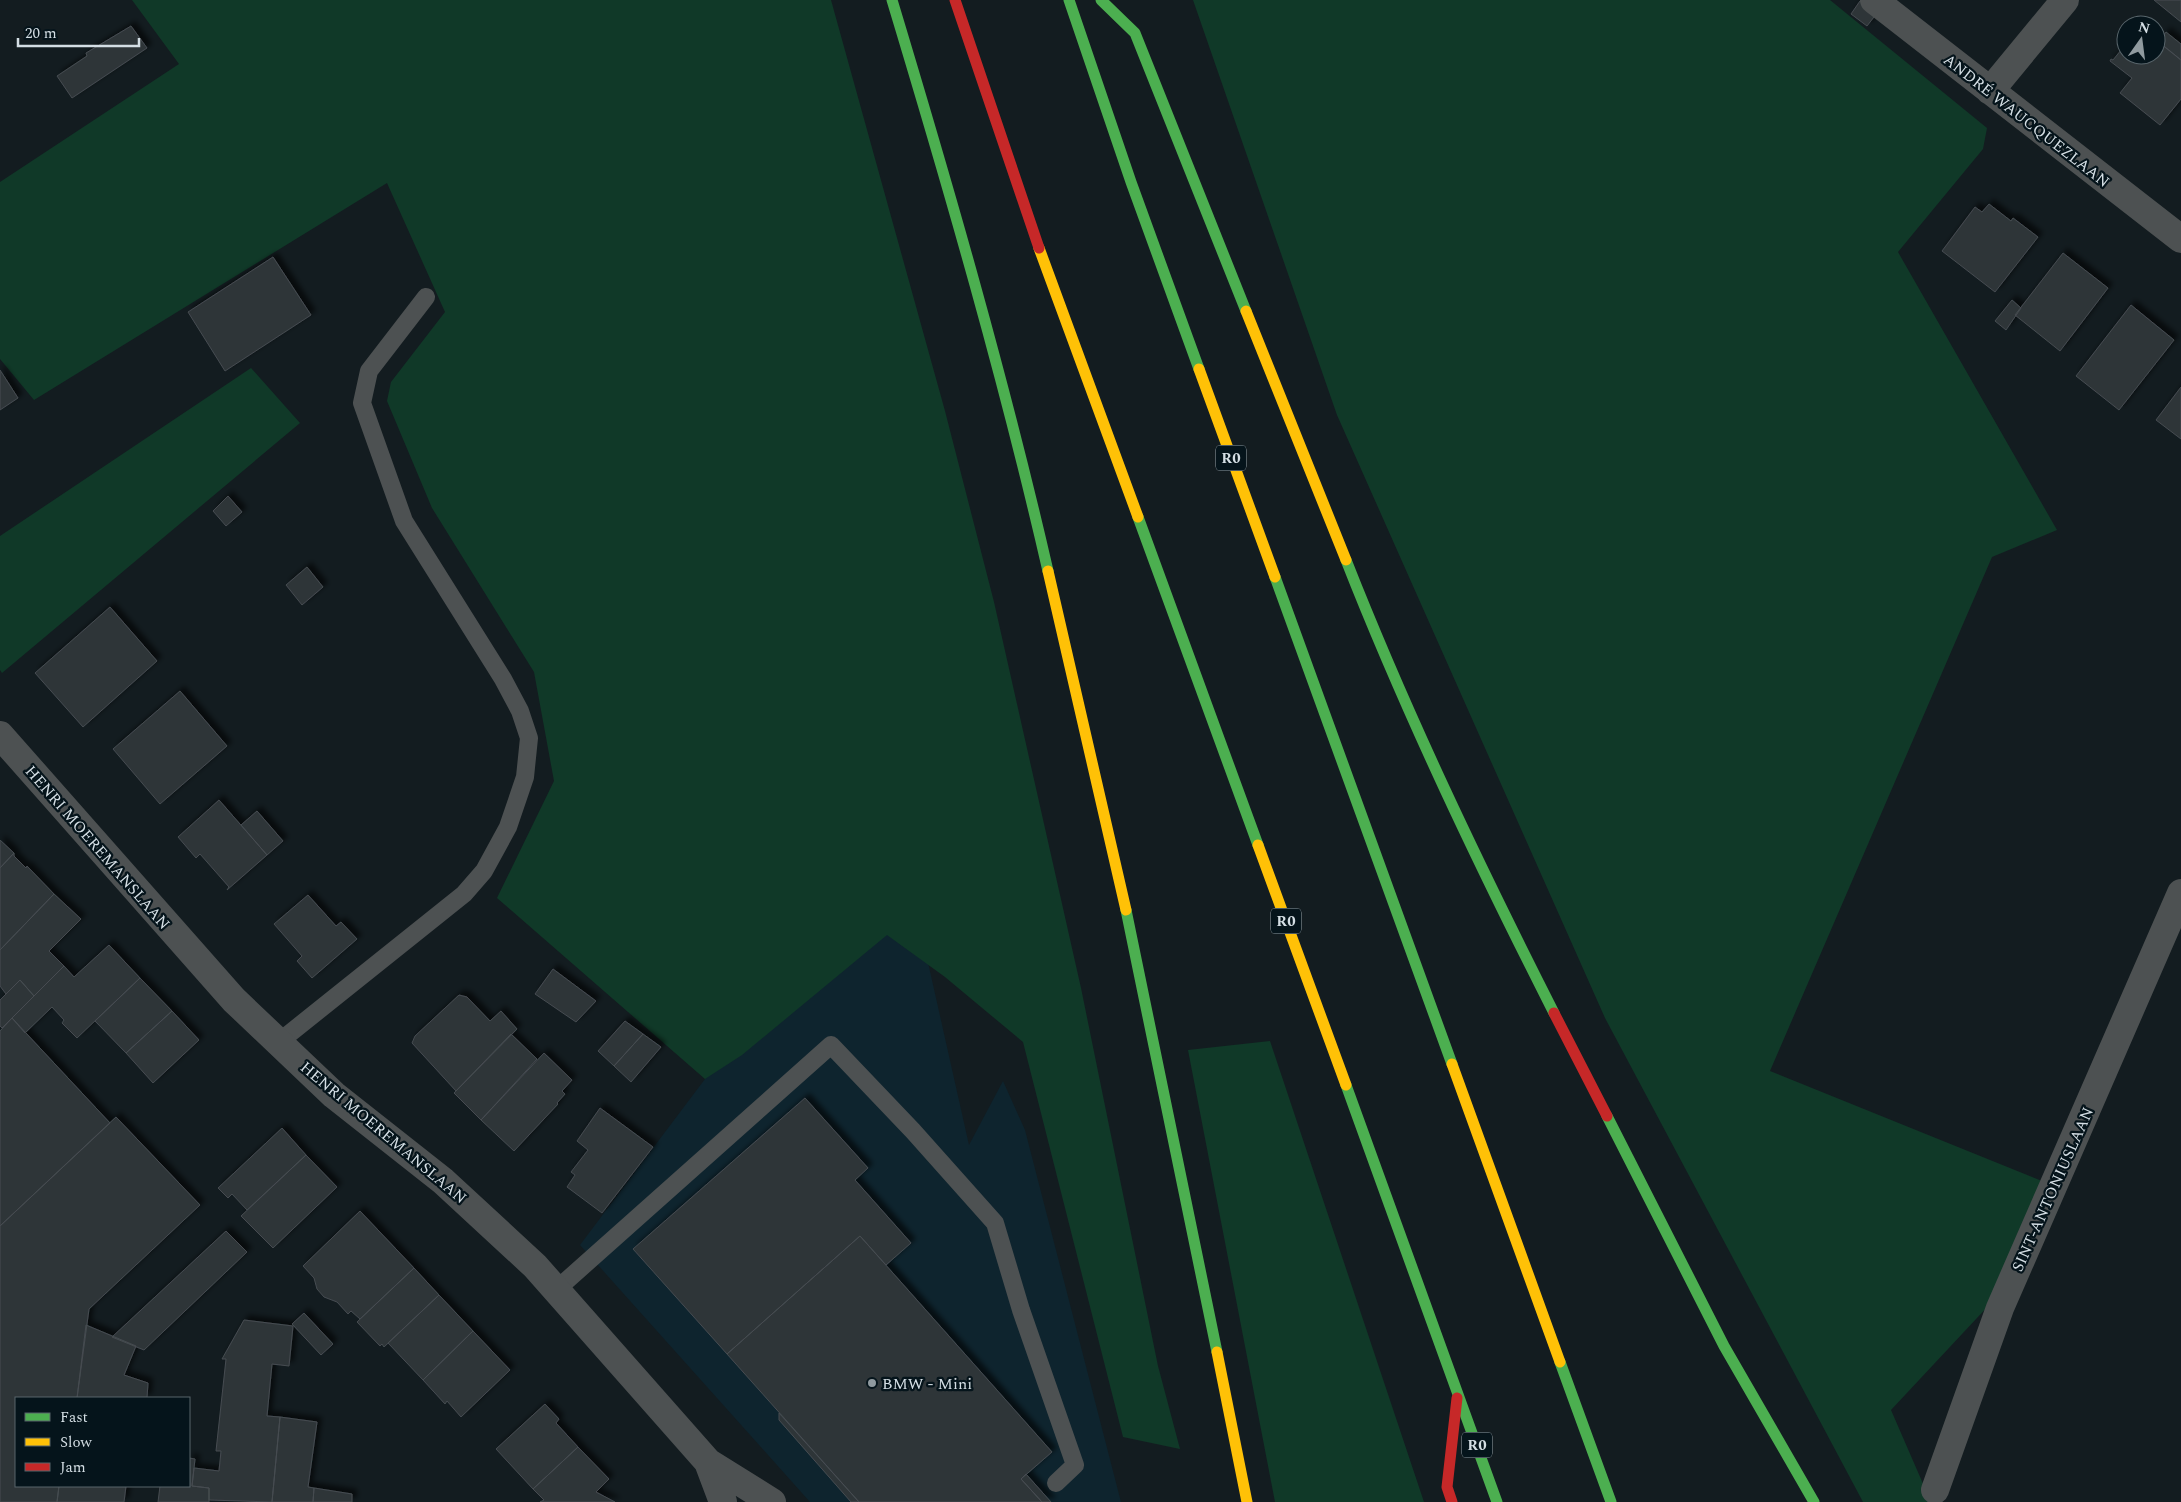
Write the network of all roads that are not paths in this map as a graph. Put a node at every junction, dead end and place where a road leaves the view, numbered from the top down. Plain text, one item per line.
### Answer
1 (892, 0) edge
2 (955, 0) edge
3 (1069, 0) edge
4 (1101, 0) edge
5 (1874, 0) edge
6 (2065, 0) edge
7 (1990, 92) junction
8 (2181, 239) edge
9 (426, 297) dead end
10 (0, 735) edge
11 (2181, 893) edge
12 (279, 1042) junction
13 (556, 1290) junction
14 (1458, 1389) junction
15 (708, 1462) junction
16 (1056, 1482) dead end
17 (1934, 1490) dead end
18 (723, 1502) edge
19 (772, 1502) edge
20 (1247, 1502) edge
21 (1452, 1502) edge
22 (1497, 1502) edge
23 (1611, 1502) edge
24 (1814, 1502) edge

1 - 20 highway
2 - 14 highway, R0
3 - 23 highway, R0
4 - 24 highway
5 - 7 street, ANDRÉ WAUCQUEZLAAN
6 - 7 street
7 - 8 street, ANDRÉ WAUCQUEZLAAN
9 - 12 lane
10 - 12 street, HENRI MOEREMANSLAAN
11 - 17 street, SINT-ANTONIUSLAAN
12 - 13 street, HENRI MOEREMANSLAAN
13 - 15 street, HENRI MOEREMANSLAAN
13 - 16 lane
14 - 21 highway
14 - 22 highway, R0
15 - 18 street, HENRI MOEREMANSLAAN
15 - 19 street, HENRI MOEREMANSLAAN

